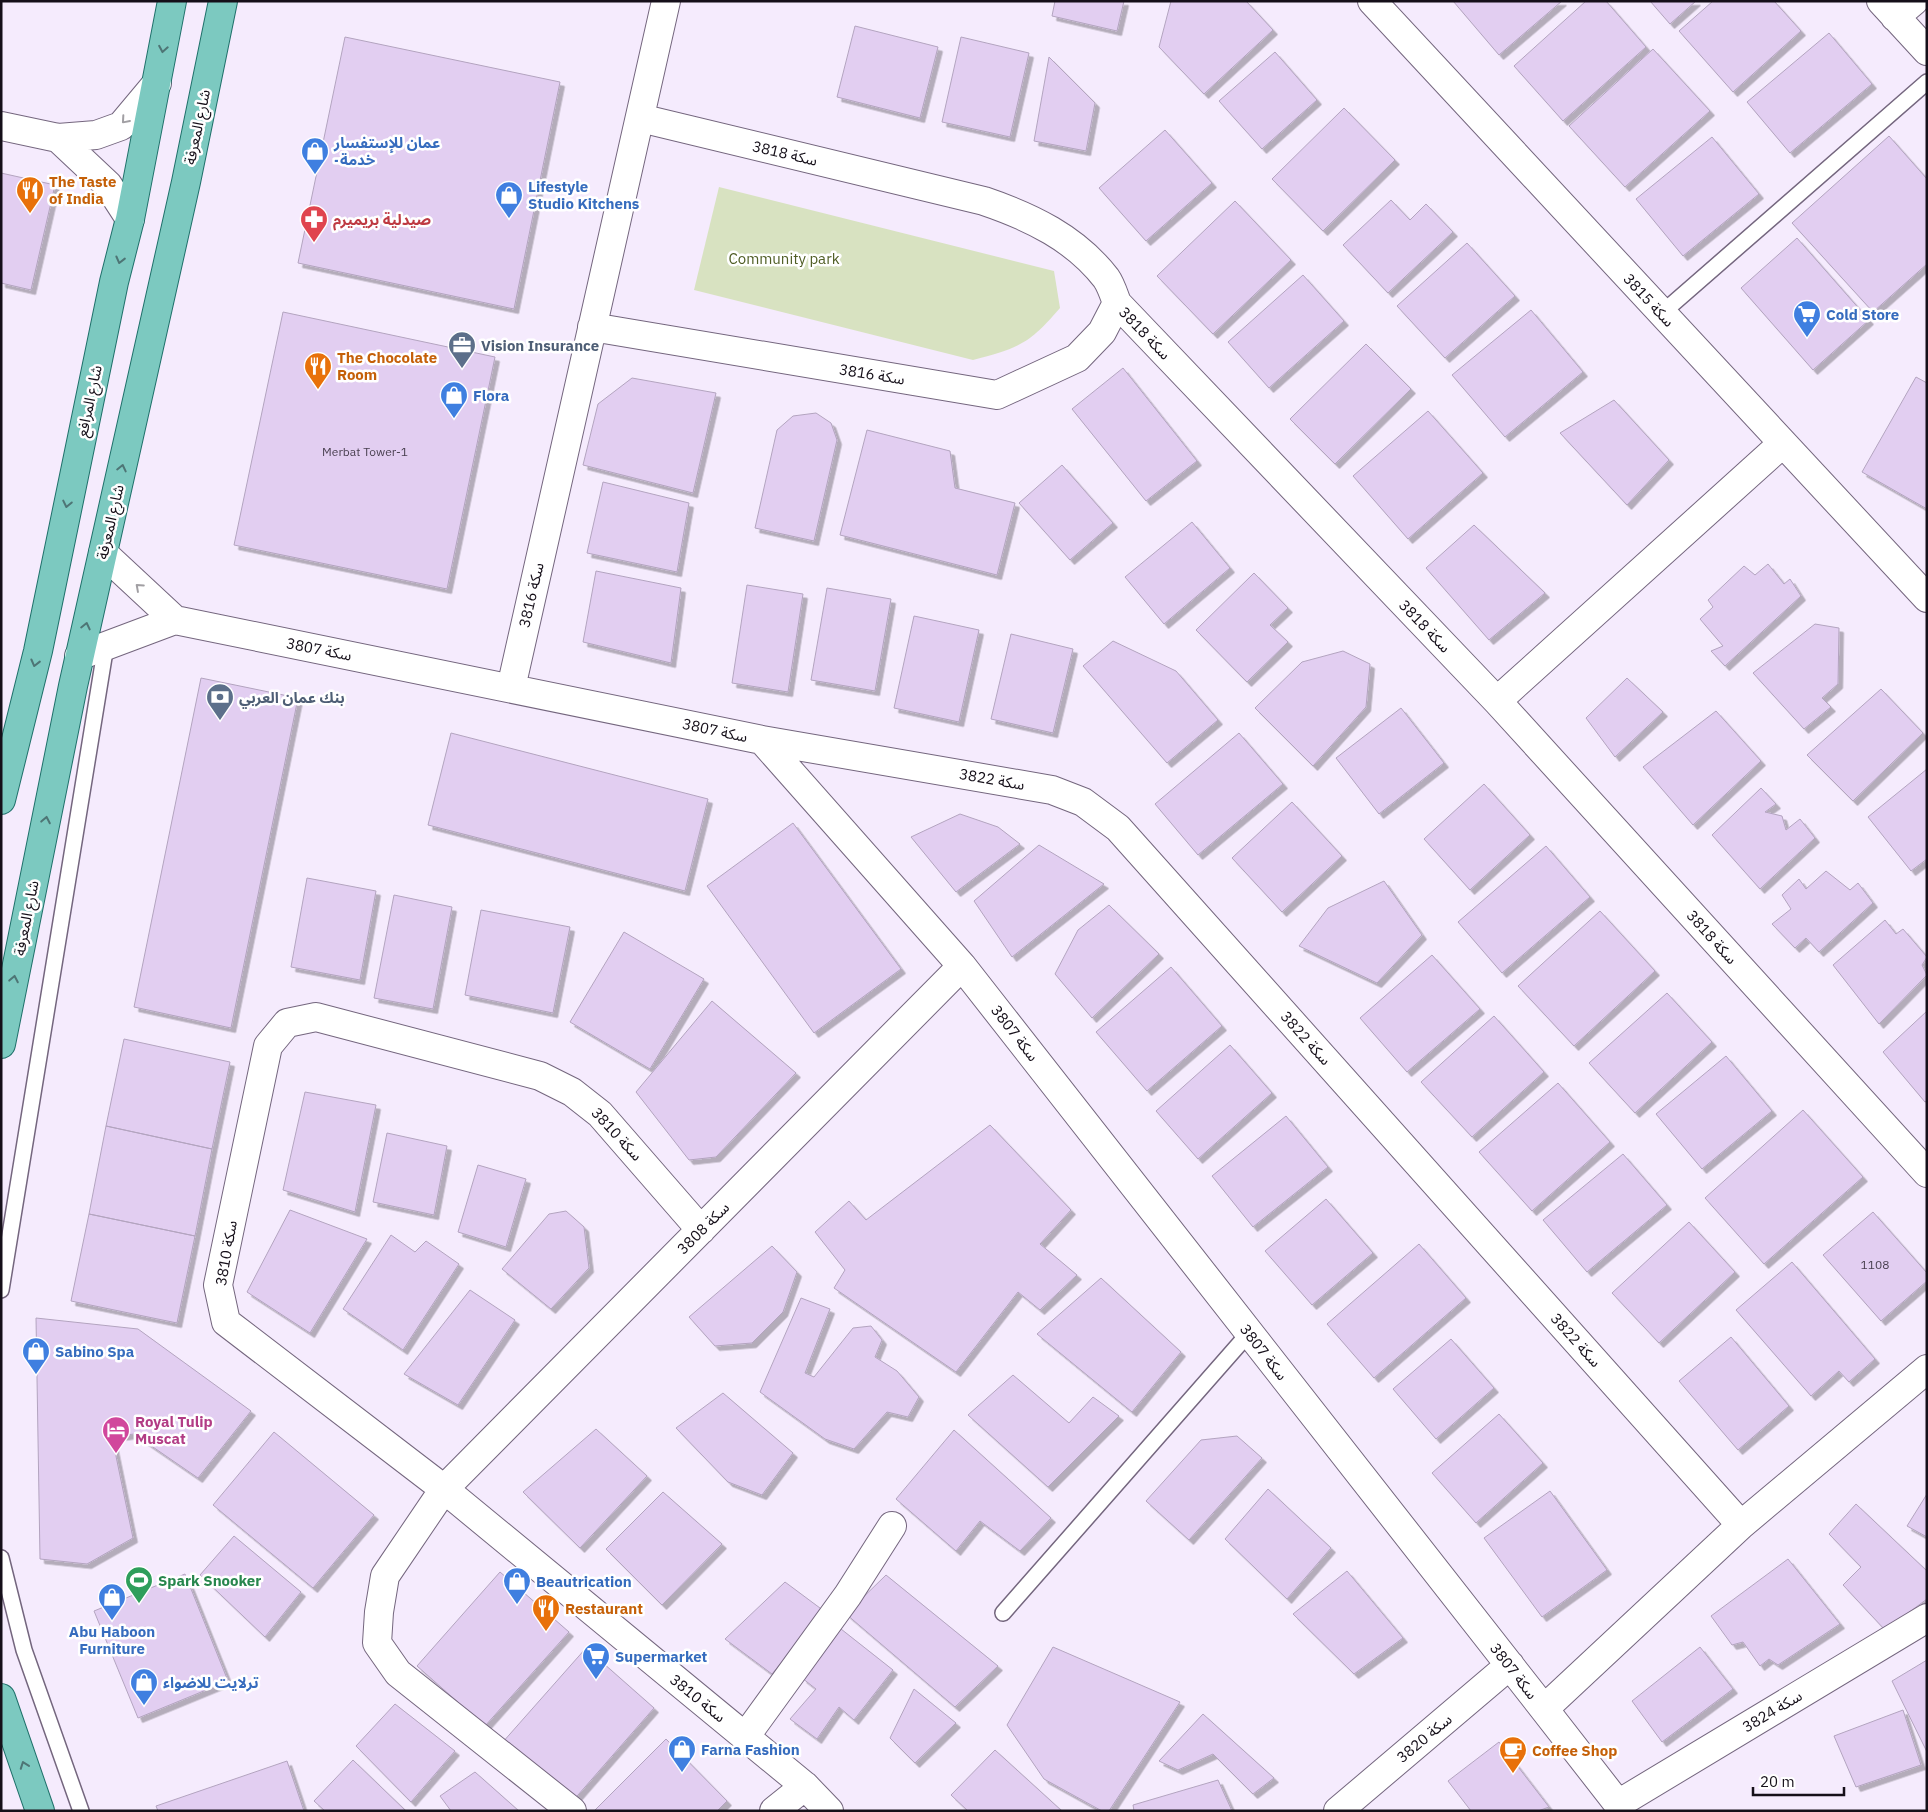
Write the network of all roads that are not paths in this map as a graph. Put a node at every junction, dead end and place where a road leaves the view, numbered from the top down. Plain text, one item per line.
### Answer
1 (172, 1) edge
2 (223, 1) edge
3 (666, 1) edge
4 (1377, 3) edge
5 (1897, 7) edge
6 (1927, 51) edge
7 (1927, 82) edge
8 (157, 83) junction
9 (640, 118) junction
10 (1, 126) edge
11 (58, 138) junction
12 (130, 219) junction
13 (1117, 303) junction
14 (1661, 314) junction
15 (592, 327) junction
16 (1782, 444) junction
17 (102, 553) junction
18 (1927, 598) edge
19 (175, 620) junction
20 (106, 645) junction
21 (79, 656) junction
22 (510, 688) junction
23 (1497, 701) junction
24 (762, 740) junction
25 (6, 761) edge
26 (1, 800) edge
27 (962, 966) junction
28 (1, 1044) edge
29 (1927, 1173) edge
30 (701, 1230) junction
31 (1, 1290) edge
32 (1249, 1333) junction
33 (1927, 1369) edge
34 (444, 1489) junction
35 (1741, 1525) junction
36 (892, 1526) dead end
37 (1, 1558) edge
38 (1002, 1613) dead end
39 (1927, 1618) edge
40 (1510, 1665) junction
41 (1, 1698) edge
42 (1544, 1709) junction
43 (745, 1737) junction
44 (805, 1786) junction
45 (1619, 1807) edge
46 (40, 1811) edge
47 (81, 1811) edge
48 (572, 1811) edge
49 (774, 1811) edge
50 (829, 1811) edge
51 (1338, 1811) edge

1 -> 8 main road, شارع المرافع
17 -> 2 main road, شارع المعرفة
3 - 9 street, سكة 3816
4 - 14 street, سكة 3815
5 - 6 street
7 - 14 lane
8 -> 11 street
8 - 12 main road, شارع المرافع
9 - 13 street, سكة 3818
9 - 15 street, سكة 3816
10 - 11 street
11 - 12 street
12 -> 25 main road, شارع المرافع
13 - 15 street, سكة 3816
13 - 23 street, سكة 3818
14 - 16 street, سكة 3815
15 - 22 street, سكة 3816
16 - 18 street, سكة 3815
16 - 23 street
19 -> 17 street
21 -> 17 main road, شارع المعرفة
19 - 20 street
19 - 22 street, سكة 3807
20 - 21 street
20 - 31 lane
28 -> 21 main road, شارع المعرفة
22 - 24 street, سكة 3807
23 - 29 street, سكة 3818
24 - 27 street, سكة 3807
24 - 35 street, سكة 3822
25 - 26 main road, شارع المرافع
27 - 30 street, سكة 3808
27 - 32 street, سكة 3807
30 - 34 street, سكة 3808
30 - 34 street, سكة 3810
32 - 38 lane
32 - 40 street, سكة 3807
33 - 35 street
34 - 43 street, سكة 3810
34 - 48 street, سكة 3808
35 - 42 street
36 - 43 street
37 - 47 lane
39 - 45 street, سكة 3824
40 - 42 street, سكة 3807
40 - 51 street, سكة 3820
46 -> 41 main road
42 - 45 street, سكة 3807
43 - 44 street, سكة 3810
44 - 49 street
44 - 50 street, سكة 3810

